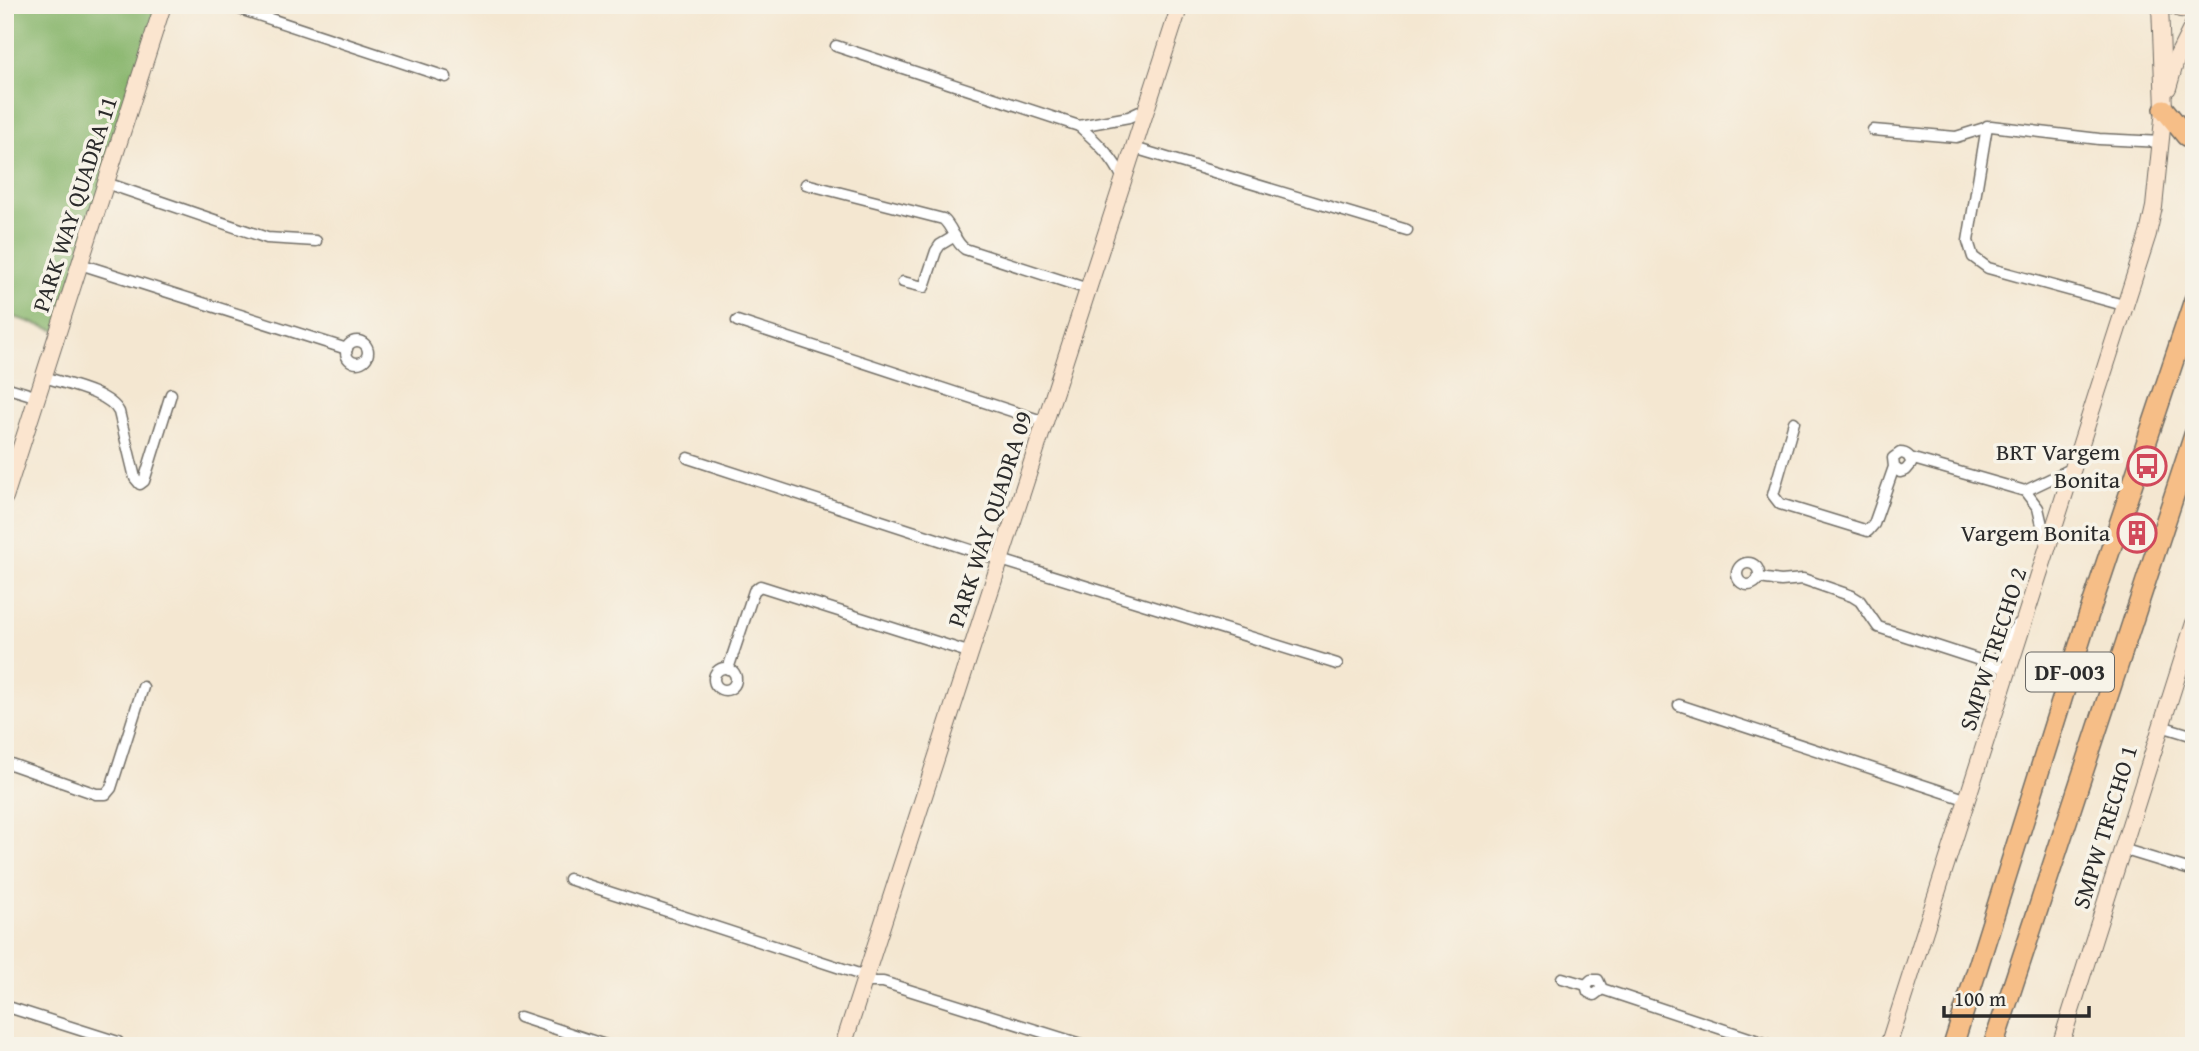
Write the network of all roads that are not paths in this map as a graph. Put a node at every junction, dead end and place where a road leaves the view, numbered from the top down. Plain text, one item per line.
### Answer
1 (163, 5) edge
2 (228, 5) edge
3 (1180, 5) edge
4 (2160, 5) edge
5 (2170, 5) edge
6 (2194, 10) edge
7 (2194, 23) edge
8 (836, 46) dead end
9 (446, 77) dead end
10 (2164, 105) junction
11 (1146, 109) junction
12 (1107, 122) junction
13 (1079, 126) junction
14 (1987, 127) junction
15 (1873, 130) dead end
16 (2194, 141) edge
17 (2162, 142) junction
18 (1099, 144) junction
19 (1134, 148) junction
20 (1123, 179) junction
21 (106, 183) junction
22 (806, 184) dead end
23 (1407, 230) dead end
24 (955, 236) junction
25 (316, 241) dead end
26 (80, 264) junction
27 (903, 282) dead end
28 (1088, 289) junction
29 (2194, 300) edge
30 (2127, 306) junction
31 (737, 321) dead end
32 (347, 349) dead end
33 (44, 377) junction
34 (5, 387) edge
35 (171, 394) dead end
36 (38, 397) junction
37 (1045, 422) junction
38 (1794, 422) dead end
39 (2194, 435) edge
40 (688, 458) dead end
41 (2075, 467) junction
42 (2025, 491) junction
43 (5, 496) edge
44 (2048, 552) junction
45 (1001, 560) junction
46 (1759, 578) dead end
47 (2026, 619) junction
48 (2194, 623) edge
49 (971, 653) junction
50 (1991, 663) junction
51 (1338, 664) dead end
52 (728, 669) dead end
53 (2010, 670) junction
54 (143, 687) dead end
55 (1679, 705) dead end
56 (2161, 726) junction
57 (2194, 736) edge
58 (5, 762) edge
59 (1968, 800) junction
60 (2122, 849) junction
61 (2194, 871) edge
62 (569, 878) dead end
63 (865, 976) junction
64 (1562, 978) dead end
65 (5, 1006) edge
66 (520, 1017) dead end
67 (118, 1042) dead end
68 (608, 1046) edge
69 (843, 1046) edge
70 (1087, 1046) edge
71 (1773, 1046) edge
72 (1888, 1046) edge
73 (1953, 1046) edge
74 (1993, 1046) edge
75 (2060, 1046) edge

1 - 21 street, PARK WAY QUADRA 11
2 - 9 street
3 - 11 street, PARK WAY QUADRA 09
4 - 10 street
5 - 6 street
7 - 10 street
8 - 13 street
10 - 16 highway
10 - 17 street, SMPW TRECHO 2
11 - 12 street
11 - 19 street, PARK WAY QUADRA 09
12 - 13 street
12 - 18 street
13 - 18 street
14 - 15 street
14 - 17 street
14 - 30 street
17 - 30 street, SMPW TRECHO 2
18 - 20 street
19 - 20 street, PARK WAY QUADRA 09
19 - 23 street
20 - 28 street, PARK WAY QUADRA 09
21 - 25 street
21 - 26 street, PARK WAY QUADRA 11
22 - 24 street
24 - 27 street
24 - 28 street
26 - 32 street
26 - 33 street, PARK WAY QUADRA 11
28 - 37 street, PARK WAY QUADRA 09
29 - 73 highway, DF-003
30 - 41 street, SMPW TRECHO 2
31 - 37 street
33 - 35 street
33 - 36 street, PARK WAY QUADRA 11
34 - 36 street
36 - 43 street, PARK WAY QUADRA 11
37 - 45 street, PARK WAY QUADRA 09
38 - 42 street
39 - 74 highway, DF-003
40 - 45 street
41 - 42 street
41 - 44 street, SMPW TRECHO 2
42 - 44 street
44 - 47 street, SMPW TRECHO 2
45 - 49 street, PARK WAY QUADRA 09
45 - 51 street
46 - 50 street
47 - 50 street
47 - 53 street, SMPW TRECHO 2
48 - 56 street, SMPW TRECHO 1
49 - 52 street
49 - 63 street, PARK WAY QUADRA 09
50 - 53 street
53 - 59 street, SMPW TRECHO 2
54 - 58 street
55 - 59 street
56 - 57 street
56 - 60 street, SMPW TRECHO 1
59 - 72 street, SMPW TRECHO 2
60 - 61 street
60 - 75 street, SMPW TRECHO 1
62 - 63 street
63 - 69 street, PARK WAY QUADRA 09
63 - 70 street
64 - 71 street
65 - 67 street
66 - 68 street

